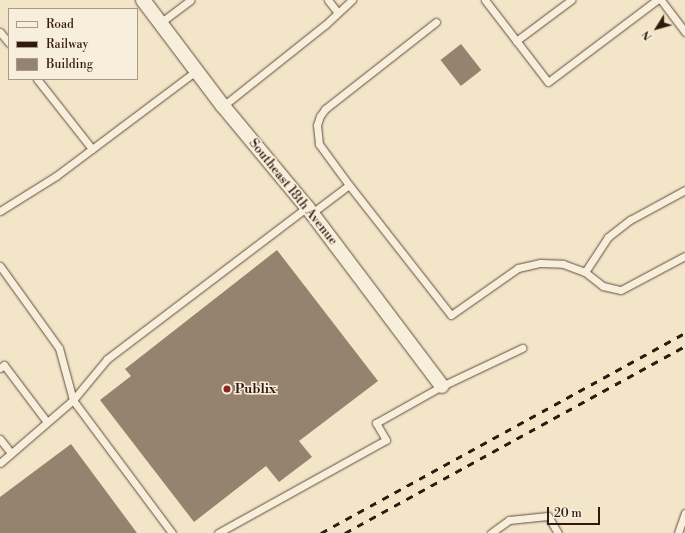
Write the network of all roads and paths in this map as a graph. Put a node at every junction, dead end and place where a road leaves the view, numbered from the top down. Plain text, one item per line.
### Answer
1 (143, 0) edge
2 (190, 0) edge
3 (328, 0) edge
4 (352, 0) edge
5 (485, 0) edge
6 (571, 0) edge
7 (657, 0) edge
8 (661, 0) edge
9 (338, 13) junction
10 (436, 22) dead end
11 (160, 23) junction
12 (0, 32) edge
13 (685, 32) edge
14 (516, 41) junction
15 (8, 42) edge
16 (196, 71) junction
17 (38, 80) edge
18 (223, 106) junction
19 (92, 150) junction
20 (349, 185) junction
21 (685, 190) edge
22 (310, 210) junction
23 (0, 211) edge
24 (685, 256) edge
25 (0, 266) edge
26 (585, 272) junction
27 (522, 348) dead end
28 (0, 368) edge
29 (442, 386) junction
30 (73, 400) junction
31 (47, 422) junction
32 (0, 439) edge
33 (11, 453) junction
34 (0, 463) edge
35 (685, 513) edge
36 (172, 533) edge
37 (218, 533) edge
38 (491, 533) edge
39 (558, 533) edge
40 (678, 533) edge

1 - 11 street, Southeast 18th Avenue
2 - 11 lane
3 - 9 lane
4 - 9 lane
5 - 14 lane
6 - 14 lane
7 - 14 lane
8 - 13 lane
9 - 18 lane
10 - 20 lane
11 - 16 street, Southeast 18th Avenue
12 - 15 lane
16 - 18 street, Southeast 18th Avenue
16 - 19 lane
17 - 19 lane
18 - 22 street, Southeast 18th Avenue
19 - 23 lane
20 - 22 lane
20 - 26 lane
21 - 26 lane
22 - 29 street, Southeast 18th Avenue
22 - 30 lane
24 - 26 lane
25 - 30 lane
27 - 29 lane
28 - 31 lane
29 - 37 lane
30 - 31 lane
30 - 36 lane
31 - 33 lane
32 - 33 lane
33 - 34 lane
35 - 40 lane
38 - 39 lane

